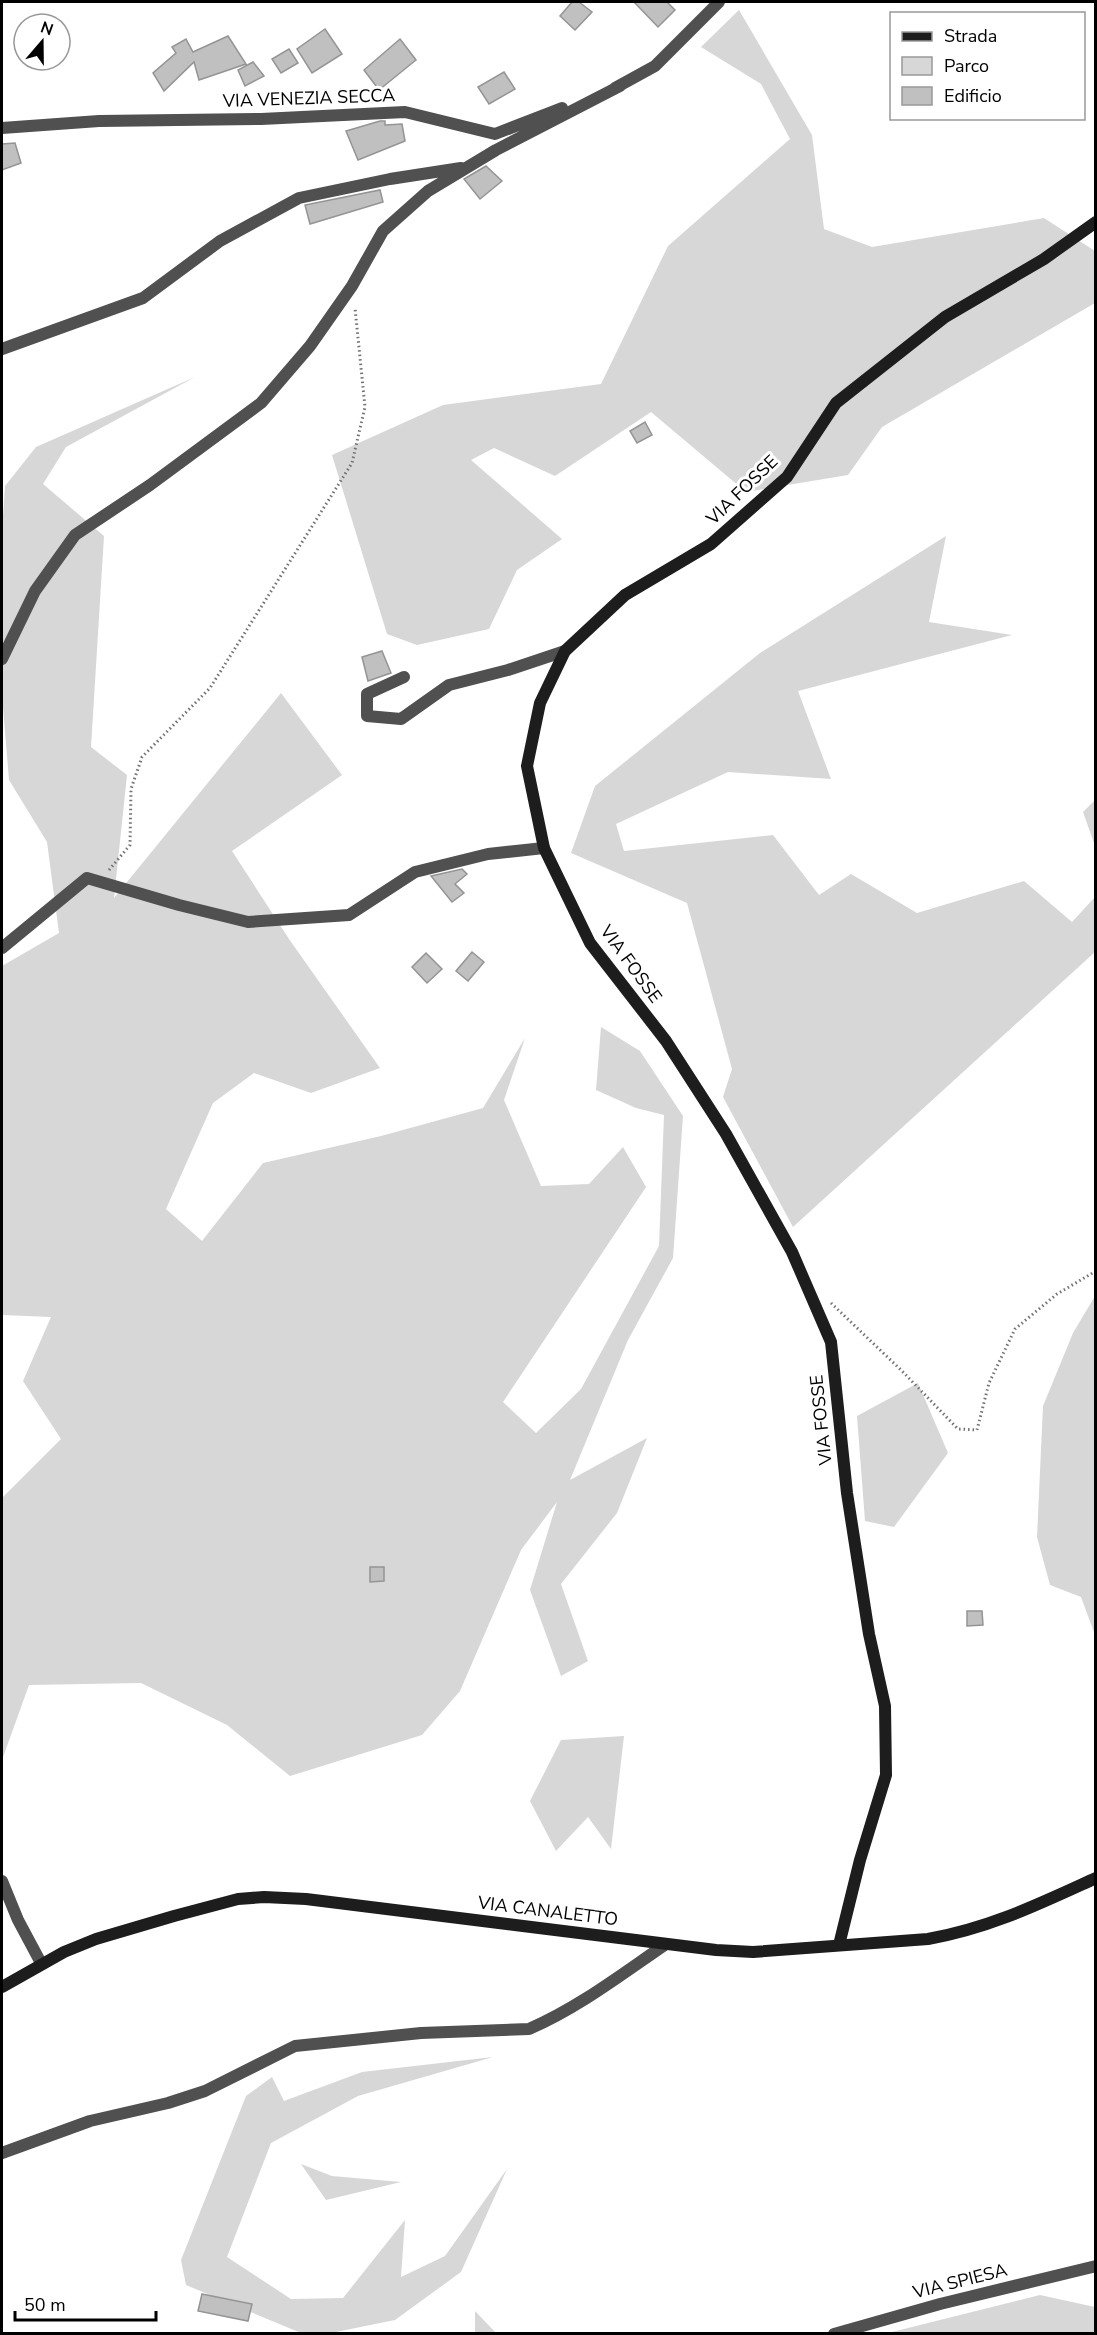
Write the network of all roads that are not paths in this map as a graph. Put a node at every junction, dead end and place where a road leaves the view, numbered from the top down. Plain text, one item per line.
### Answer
1 (719, 2) edge
2 (620, 86) junction
3 (2, 128) edge
4 (468, 167) junction
5 (1095, 222) edge
6 (2, 349) edge
7 (565, 651) junction
8 (2, 659) edge
9 (404, 676) dead end
10 (544, 848) junction
11 (2, 948) edge
12 (1095, 1878) edge
13 (2, 1881) edge
14 (666, 1944) junction
15 (839, 1945) junction
16 (41, 1963) junction
17 (2, 1987) edge
18 (2, 2153) edge
19 (1095, 2266) edge
20 (834, 2334) edge

1 - 2 street, VIA VENEZIA SECCA
2 - 3 street, VIA VENEZIA SECCA
2 - 4 street
4 - 6 street
4 - 8 street
5 - 7 street, VIA FOSSE
7 - 9 street
7 - 10 street, VIA FOSSE
10 - 11 street
10 - 15 street, VIA FOSSE
12 - 15 street, VIA CANALETTO
13 - 16 street
14 - 15 street, VIA CANALETTO
14 - 16 street, VIA CANALETTO
14 - 18 street
16 - 17 street, VIA CANALETTO
19 - 20 street, VIA SPIESA

